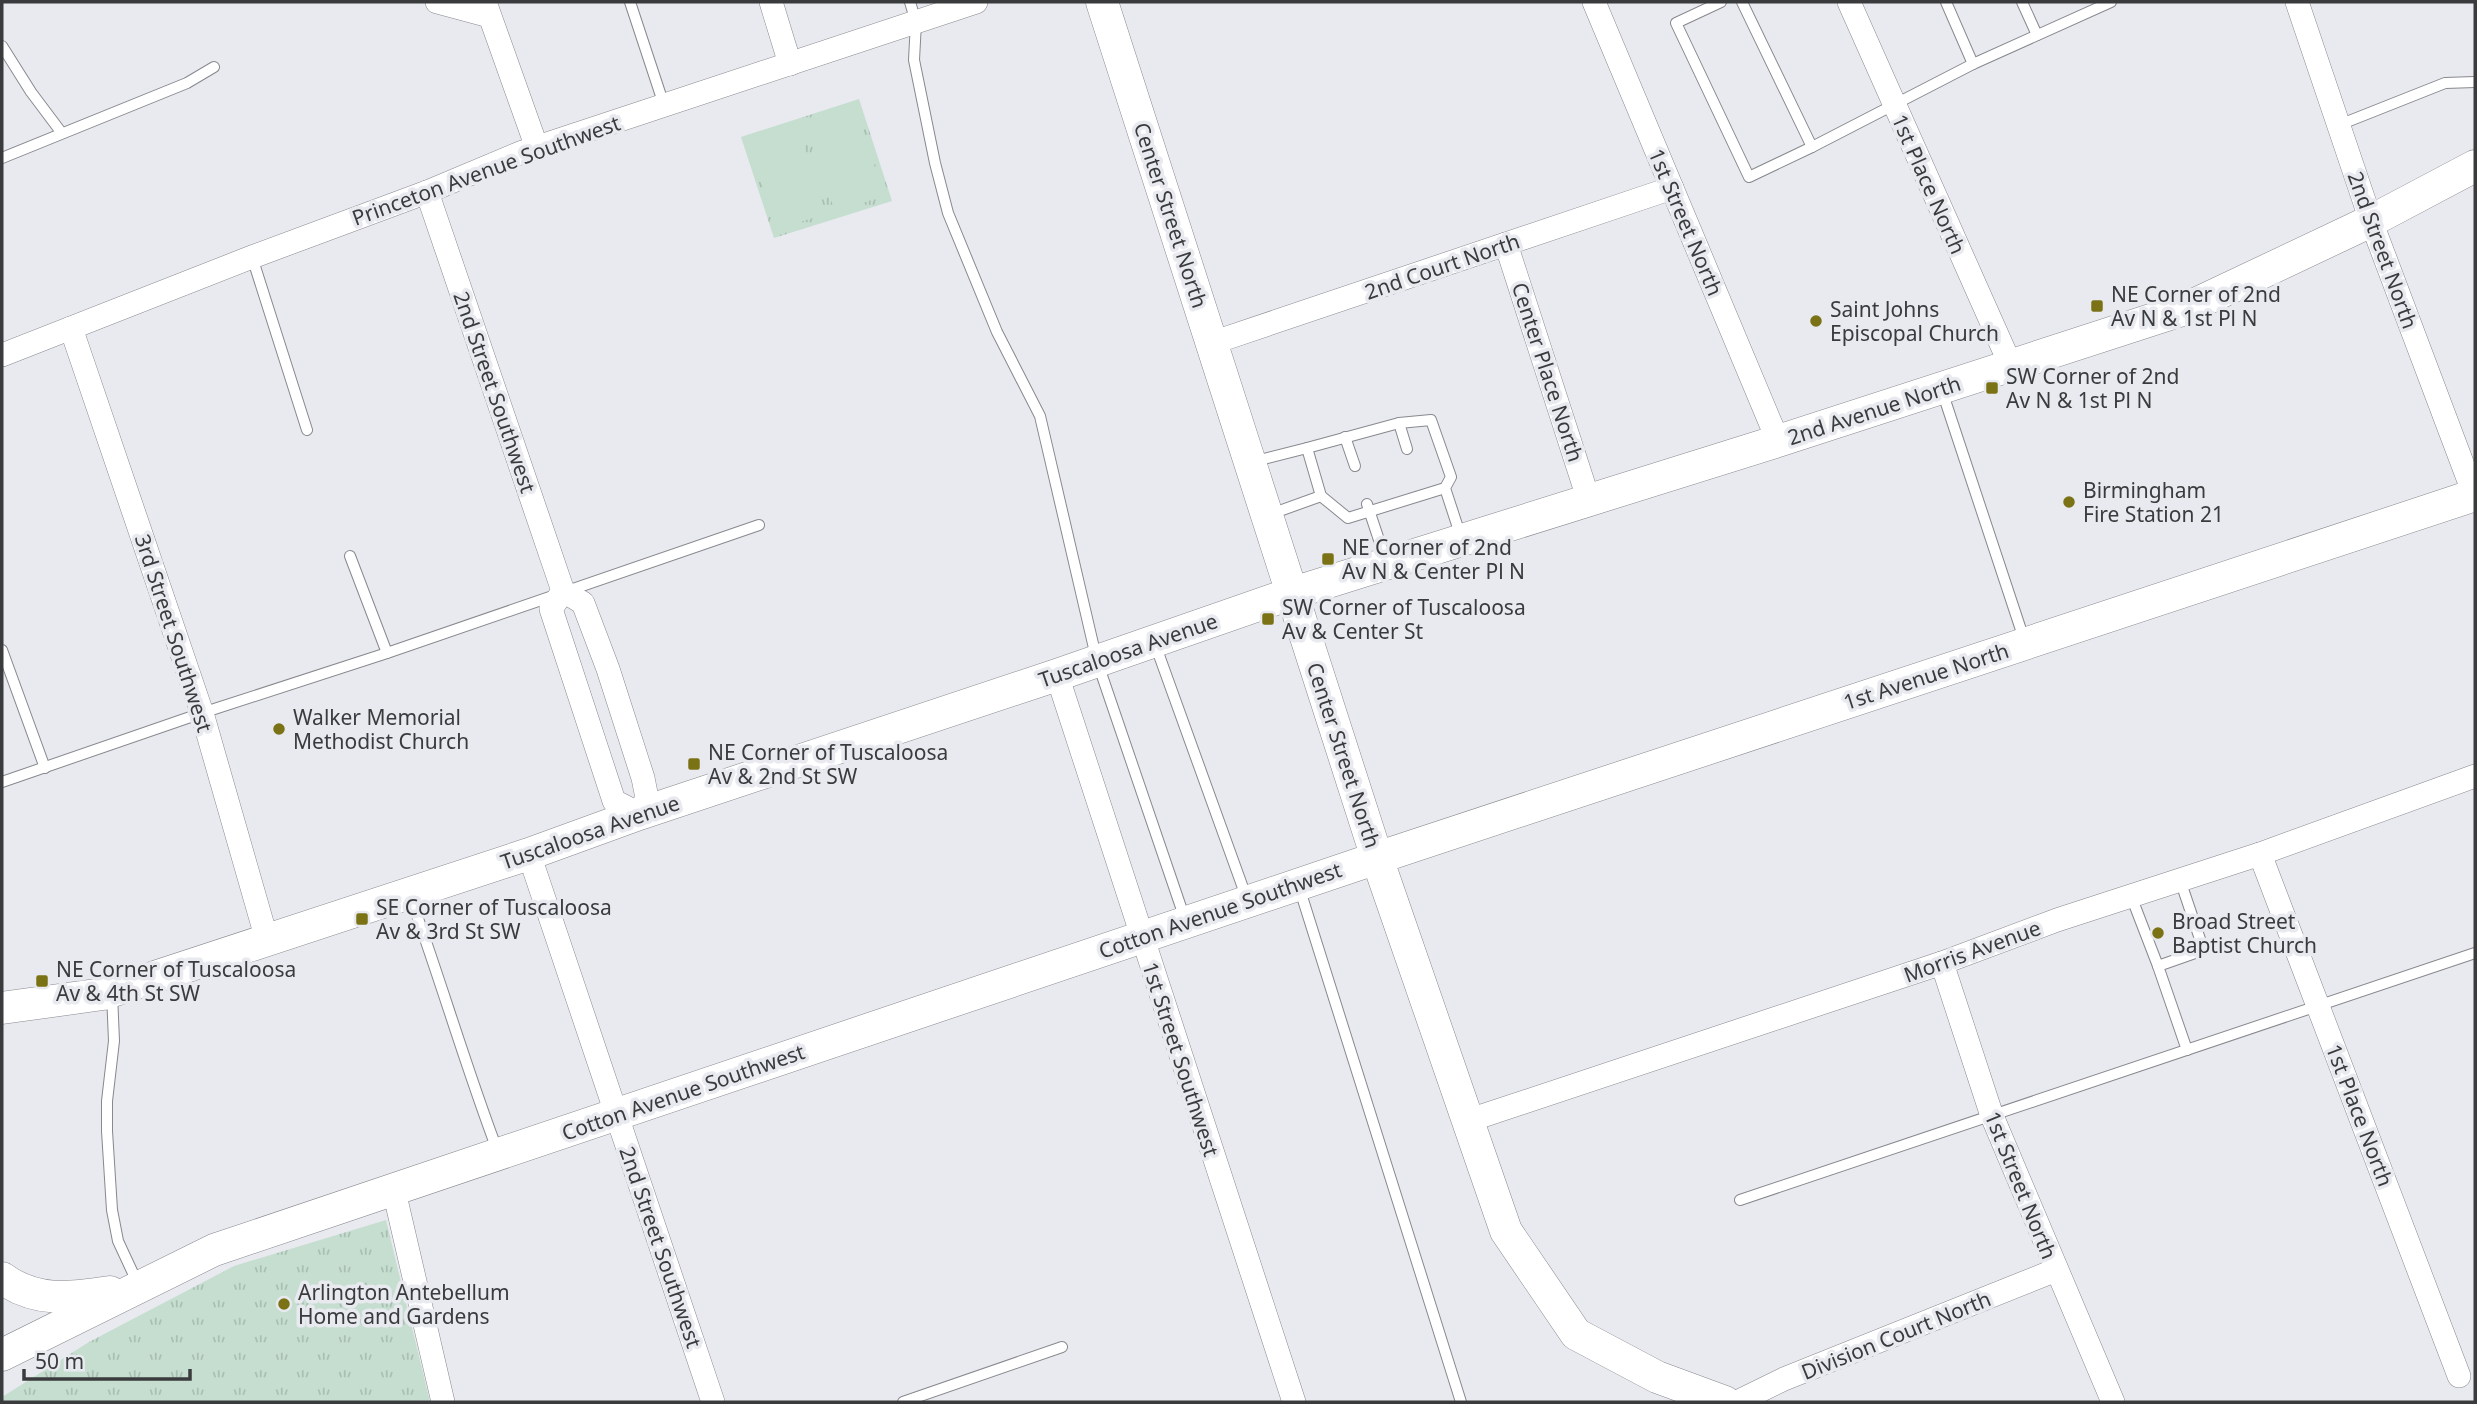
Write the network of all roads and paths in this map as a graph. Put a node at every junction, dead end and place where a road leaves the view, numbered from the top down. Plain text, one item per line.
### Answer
1 (437, 2) edge
2 (630, 2) edge
3 (771, 2) edge
4 (976, 2) edge
5 (1102, 2) edge
6 (1594, 2) edge
7 (1721, 2) edge
8 (1742, 2) edge
9 (1849, 2) edge
10 (1946, 2) edge
11 (2022, 2) edge
12 (2111, 2) edge
13 (2297, 2) edge
14 (2091, 6) edge
15 (487, 9) edge
16 (913, 12) edge
17 (2037, 35) junction
18 (2, 46) edge
19 (790, 64) junction
20 (1973, 64) junction
21 (214, 67) dead end
22 (2475, 82) edge
23 (1894, 104) junction
24 (664, 105) junction
25 (2339, 125) junction
26 (61, 132) junction
27 (1812, 147) junction
28 (537, 148) junction
29 (2, 158) edge
30 (2475, 166) edge
31 (1672, 188) junction
32 (427, 192) junction
33 (2371, 221) junction
34 (1506, 244) junction
35 (252, 257) junction
36 (71, 328) junction
37 (1212, 343) junction
38 (2, 355) edge
39 (2011, 366) junction
40 (1941, 388) junction
41 (1399, 423) junction
42 (307, 430) dead end
43 (1345, 437) junction
44 (1778, 441) junction
45 (1307, 448) junction
46 (1407, 449) dead end
47 (1251, 462) junction
48 (1355, 466) dead end
49 (1445, 488) junction
50 (1321, 496) junction
51 (2475, 496) edge
52 (1589, 501) junction
53 (1368, 508) junction
54 (1268, 515) junction
55 (759, 525) dead end
56 (1462, 540) junction
57 (350, 556) dead end
58 (1387, 564) junction
59 (564, 591) junction
60 (1293, 593) junction
61 (1154, 641) junction
62 (2025, 644) junction
63 (2, 650) edge
64 (387, 653) junction
65 (1097, 661) junction
66 (1057, 675) junction
67 (202, 713) junction
68 (45, 768) junction
69 (2475, 776) edge
70 (2, 782) edge
71 (639, 814) junction
72 (529, 853) junction
73 (2260, 853) junction
74 (1377, 858) junction
75 (2180, 880) junction
76 (1298, 885) junction
77 (408, 893) junction
78 (2131, 896) junction
79 (1248, 901) junction
80 (1186, 922) junction
81 (1141, 937) junction
82 (267, 940) junction
83 (2475, 956) edge
84 (1942, 962) junction
85 (2158, 966) junction
86 (112, 991) junction
87 (2318, 1006) junction
88 (2, 1008) edge
89 (2187, 1050) junction
90 (616, 1114) junction
91 (1992, 1116) junction
92 (1468, 1121) junction
93 (499, 1154) junction
94 (394, 1191) junction
95 (1740, 1200) dead end
96 (2056, 1270) junction
97 (2, 1278) edge
98 (139, 1287) junction
99 (1062, 1347) dead end
100 (2, 1355) edge
101 (2459, 1376) dead end
102 (443, 1402) edge
103 (713, 1402) edge
104 (903, 1402) edge
105 (1294, 1402) edge
106 (1461, 1402) edge
107 (1725, 1402) edge
108 (1737, 1402) edge
109 (2113, 1402) edge

1 - 15 street
2 - 24 lane
3 - 19 street
4 - 16 street, Princeton Avenue Southwest
5 - 37 street, Center Street North
6 - 31 street, 1st Street North
7 - 27 lane
8 - 27 lane
9 - 23 street, 1st Place North
10 - 20 lane
11 - 17 lane
12 - 14 lane
13 - 25 street, 2nd Street North
14 - 17 lane
15 - 28 street
16 - 19 street, Princeton Avenue Southwest
16 - 65 lane
17 - 20 lane
18 - 26 lane
19 - 24 street, Princeton Avenue Southwest
20 - 23 lane
21 - 26 lane
22 - 25 lane
23 - 27 lane
23 - 39 street, 1st Place North
24 - 28 street, Princeton Avenue Southwest
25 - 33 street, 2nd Street North
26 - 29 lane
28 - 32 street, Princeton Avenue Southwest
30 - 33 street, 2nd Avenue North
31 - 34 street, 2nd Court North
31 - 44 street, 1st Street North
32 - 35 street, Princeton Avenue Southwest
32 - 59 street, 2nd Street Southwest
33 - 39 street, 2nd Avenue North
33 - 51 street, 2nd Street North
34 - 37 street, 2nd Court North
34 - 52 street, Center Place North
35 - 36 street, Princeton Avenue Southwest
35 - 42 lane
36 - 38 street, Princeton Avenue Southwest
36 - 67 street, 3rd Street Southwest
37 - 47 street, Center Street North
39 - 40 street, 2nd Avenue North
40 - 44 street, 2nd Avenue North
40 - 62 lane
41 - 43 lane
41 - 46 lane
41 - 49 lane
43 - 45 lane
43 - 48 lane
44 - 52 street, 2nd Avenue North
45 - 47 lane
45 - 50 lane
47 - 54 street, Center Street North
49 - 53 lane
49 - 56 lane
50 - 53 lane
50 - 54 lane
51 - 62 street, 1st Avenue North
52 - 56 street, 2nd Avenue North
53 - 58 lane
54 - 60 street, Center Street North
55 - 59 lane
56 - 58 street, 2nd Avenue North
57 - 64 lane
58 - 60 street, 2nd Avenue North
59 - 64 lane
59 - 71 street, 2nd Street Southwest
59 - 71 street
60 - 61 street, Tuscaloosa Avenue
60 - 74 street, Center Street North
61 - 65 street, Tuscaloosa Avenue
61 - 79 lane
62 - 74 street, 1st Avenue North
63 - 68 lane
64 - 67 lane
65 - 66 street, Tuscaloosa Avenue
65 - 80 lane
66 - 71 street, Tuscaloosa Avenue
66 - 81 street, 1st Street Southwest
67 - 68 lane
67 - 82 street, 3rd Street Southwest
68 - 70 lane
69 - 73 street, Morris Avenue
71 - 72 street, Tuscaloosa Avenue
72 - 77 street, Tuscaloosa Avenue
72 - 90 street, 2nd Street Southwest
73 - 75 street, Morris Avenue
73 - 87 street, 1st Place North
74 - 76 street, Cotton Avenue Southwest
74 - 92 street, Center Street North
75 - 78 street, Morris Avenue
75 - 85 lane
76 - 79 street, Cotton Avenue Southwest
76 - 106 lane
77 - 82 street, Tuscaloosa Avenue
77 - 93 lane
78 - 84 street, Morris Avenue
78 - 85 lane
79 - 80 street, Cotton Avenue Southwest
80 - 81 street, Cotton Avenue Southwest
81 - 90 street, Cotton Avenue Southwest
81 - 105 street, 1st Street Southwest
82 - 86 street, Tuscaloosa Avenue
83 - 87 lane
84 - 91 street, 1st Street North
84 - 92 street, Morris Avenue
85 - 89 lane
86 - 88 street, Tuscaloosa Avenue
86 - 98 lane
87 - 89 lane
87 - 101 street, 1st Place North
89 - 91 lane
90 - 93 street, Cotton Avenue Southwest
90 - 103 street, 2nd Street Southwest
91 - 95 lane
91 - 96 street, 1st Street North
92 - 107 street, Center Street North
93 - 94 street, Cotton Avenue Southwest
94 - 98 street, Cotton Avenue Southwest
94 - 102 street
96 - 108 street, Division Court North
96 - 109 street, 1st Street North
97 - 98 street
98 - 100 street, Cotton Avenue Southwest
99 - 104 lane

